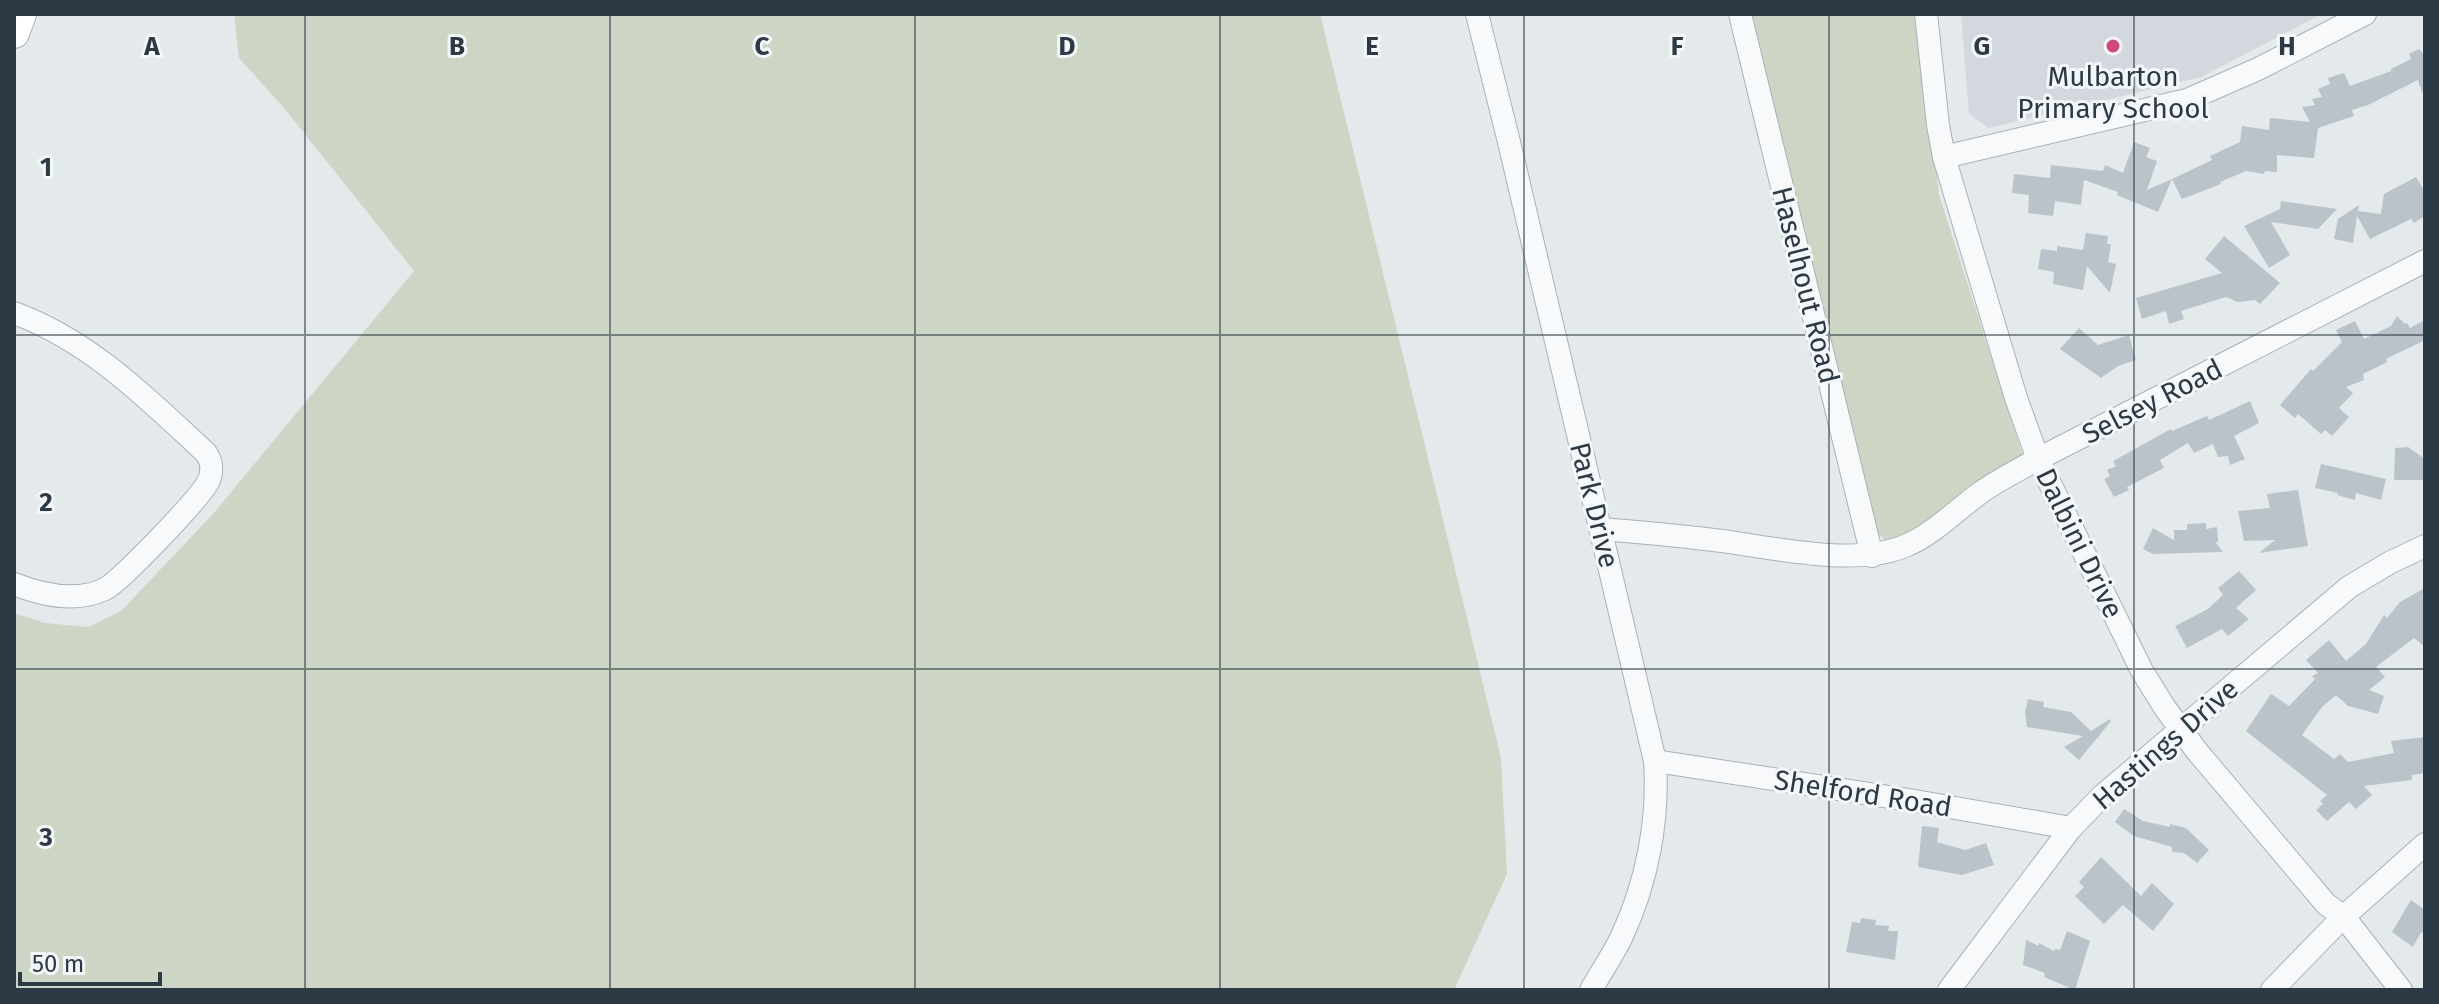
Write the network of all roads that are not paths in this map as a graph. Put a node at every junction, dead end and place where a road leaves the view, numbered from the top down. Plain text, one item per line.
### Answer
1 (21, 14) edge
2 (1477, 14) edge
3 (1740, 14) edge
4 (1926, 14) edge
5 (2365, 14) edge
6 (14, 33) edge
7 (1944, 157) junction
8 (2425, 261) edge
9 (14, 313) edge
10 (2038, 459) junction
11 (1600, 529) junction
12 (2425, 546) edge
13 (1872, 556) junction
14 (14, 584) edge
15 (2181, 729) junction
16 (1655, 761) junction
17 (2071, 828) junction
18 (2425, 844) edge
19 (2344, 917) junction
20 (1591, 990) edge
21 (1949, 990) edge
22 (2272, 990) edge
23 (2401, 990) edge

1 - 6 street
2 - 11 street, Park Drive
3 - 13 street, Haselhout Road
4 - 7 street, Dalbini Drive
5 - 7 street
7 - 10 street, Dalbini Drive
8 - 10 street, Selsey Road
9 - 14 street
10 - 13 street, Selsey Road
10 - 15 street, Dalbini Drive
11 - 13 street, Selsey Road
11 - 16 street, Park Drive
12 - 15 street, Hastings Drive
15 - 17 street, Hastings Drive
15 - 19 street, Dalbini Drive
16 - 17 street, Shelford Road
16 - 20 street, Park Drive
17 - 21 street, Hastings Drive
18 - 19 street
19 - 22 street
19 - 23 street, Dalbini Drive

